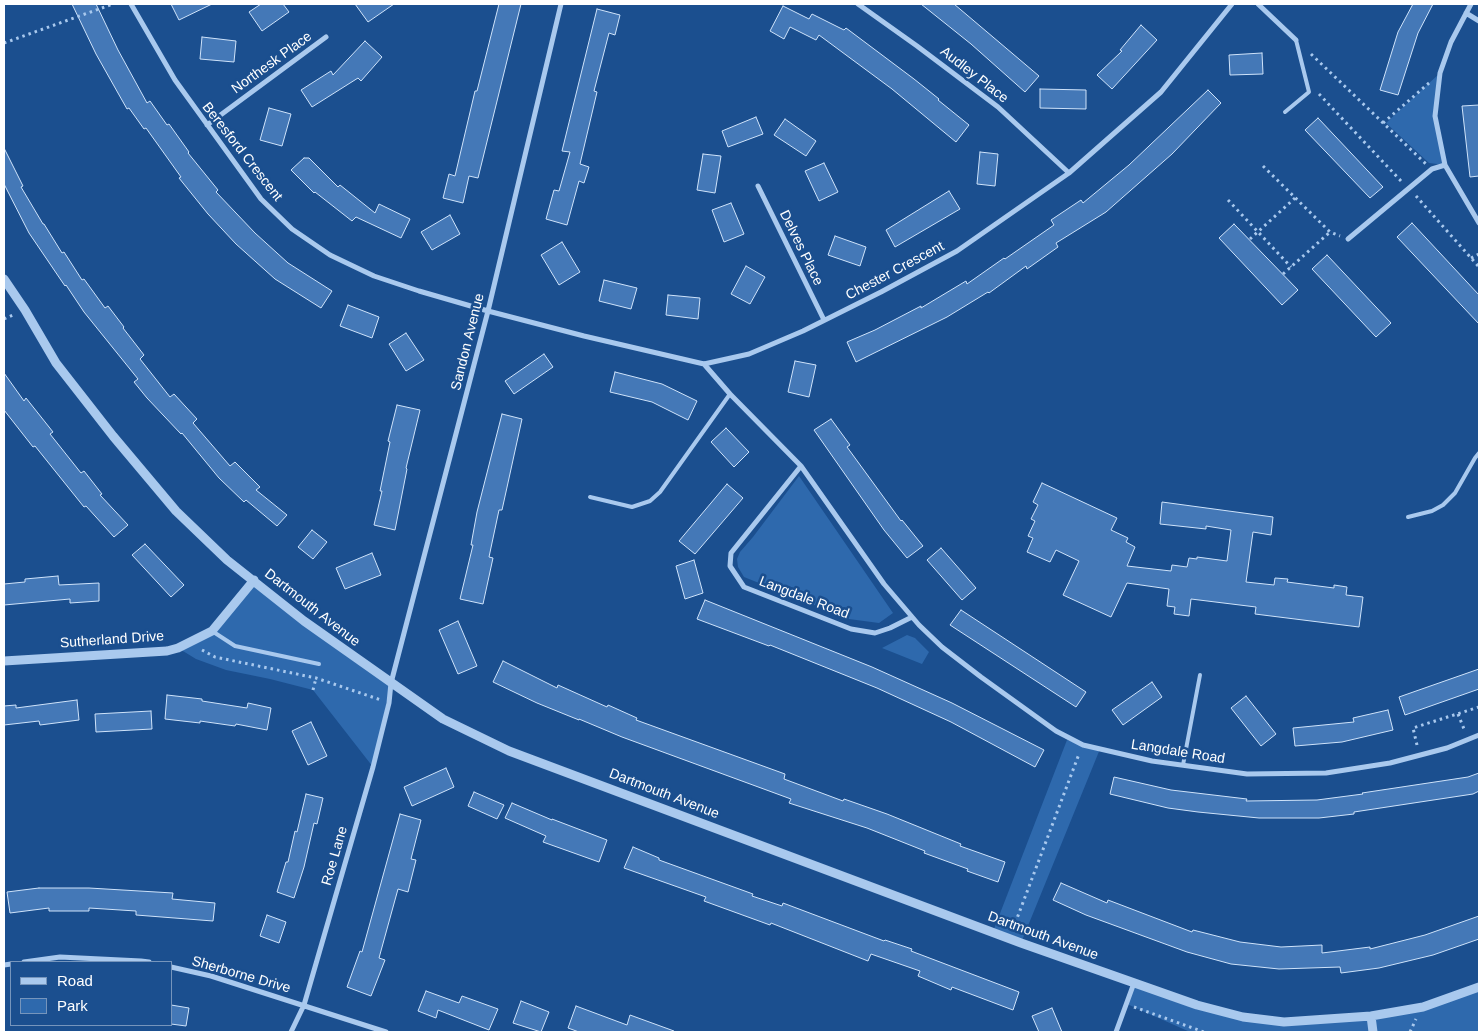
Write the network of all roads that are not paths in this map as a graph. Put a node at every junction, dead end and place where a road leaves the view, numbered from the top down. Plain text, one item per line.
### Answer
1 (131, 4) edge
2 (561, 4) edge
3 (858, 4) edge
4 (1232, 4) edge
5 (1258, 4) edge
6 (1471, 4) edge
7 (1466, 13) junction
8 (1479, 21) edge
9 (326, 37) dead end
10 (1296, 40) joint
11 (1285, 112) dead end
12 (207, 125) junction
13 (1445, 165) junction
14 (1069, 173) junction
15 (758, 186) dead end
16 (1479, 223) edge
17 (1348, 239) road end
18 (4, 279) edge
19 (488, 312) junction
20 (824, 320) junction
21 (704, 364) junction
22 (730, 394) junction
23 (1479, 453) edge
24 (801, 466) junction
25 (590, 497) dead end
26 (1408, 517) dead end
27 (254, 580) junction
28 (912, 617) junction
29 (212, 632) junction
30 (4, 661) edge
31 (319, 664) dead end
32 (1200, 675) dead end
33 (391, 683) junction
34 (1479, 735) edge
35 (1184, 765) junction
36 (31, 961) edge
37 (145, 961) edge
38 (172, 967) edge
39 (1134, 983) junction
40 (1479, 987) edge
41 (304, 1005) junction
42 (1371, 1016) junction
43 (291, 1032) edge
44 (386, 1032) edge
45 (1116, 1032) edge
46 (1374, 1032) edge

1 - 12 street, Beresford Crescent
2 - 19 street, Sandon Avenue
3 - 14 street, Audley Place
4 - 14 street, Chester Crescent
5 - 10 street
6 - 7 street
7 - 8 street
7 - 13 street
9 - 12 street, Northesk Place
10 - 11 lane
12 - 19 street, Beresford Crescent
13 - 16 street
13 - 17 street
14 - 20 street, Chester Crescent
15 - 20 street, Delves Place
18 - 27 street, Dartmouth Avenue
19 - 21 street, Chester Crescent
19 - 33 street, Sandon Avenue
20 - 21 street, Chester Crescent
21 - 22 street, Langdale Road
22 - 24 street, Langdale Road
22 - 25 lane
23 - 26 lane
24 - 28 street, Langdale Road
24 - 28 street, Langdale Road
27 - 29 street, Sutherland Drive
27 - 33 street, Dartmouth Avenue
28 - 35 street, Langdale Road
29 - 30 street, Sutherland Drive
29 - 31 lane
32 - 35 lane
33 - 39 street, Dartmouth Avenue
33 - 41 street, Roe Lane
34 - 35 street, Langdale Road
36 - 37 street
38 - 41 street, Sherborne Drive
39 - 42 street, Dartmouth Avenue
39 - 45 street
40 - 42 street, Dartmouth Avenue
41 - 43 street, Roe Lane
41 - 44 street, Sherborne Drive
42 - 46 street

